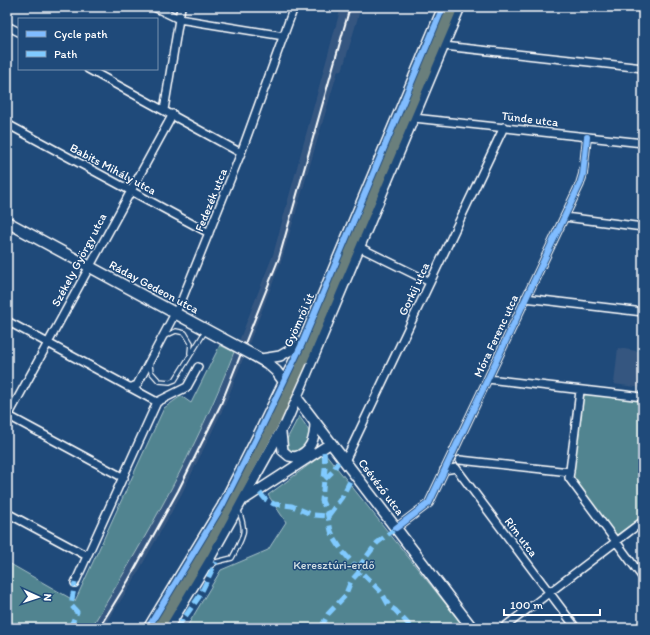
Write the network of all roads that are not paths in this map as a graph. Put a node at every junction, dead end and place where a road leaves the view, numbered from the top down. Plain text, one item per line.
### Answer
1 (154, 7) edge
2 (181, 7) edge
3 (294, 7) edge
4 (443, 7) edge
5 (452, 7) edge
6 (460, 7) edge
7 (179, 19) junction
8 (7, 26) edge
9 (18, 32) edge
10 (284, 36) junction
11 (444, 46) junction
12 (643, 68) edge
13 (90, 70) edge
14 (164, 110) junction
15 (172, 114) junction
16 (414, 118) junction
17 (7, 124) edge
18 (504, 127) junction
19 (587, 137) junction
20 (643, 143) edge
21 (241, 152) junction
22 (130, 191) junction
23 (565, 217) junction
24 (7, 222) edge
25 (643, 227) edge
26 (209, 233) junction
27 (359, 248) junction
28 (89, 266) junction
29 (430, 282) junction
30 (525, 298) junction
31 (643, 312) edge
32 (176, 313) junction
33 (7, 321) edge
34 (206, 330) junction
35 (164, 337) junction
36 (47, 343) junction
37 (301, 345) junction
38 (189, 356) junction
39 (257, 357) junction
40 (150, 362) junction
41 (306, 363) junction
42 (198, 366) dead end
43 (488, 379) junction
44 (283, 381) junction
45 (128, 386) junction
46 (580, 391) junction
47 (643, 397) edge
48 (297, 399) junction
49 (158, 402) junction
50 (272, 415) junction
51 (7, 416) edge
52 (288, 418) junction
53 (315, 422) junction
54 (281, 431) junction
55 (331, 443) junction
56 (455, 449) junction
57 (460, 460) junction
58 (344, 461) junction
59 (456, 468) junction
60 (444, 470) junction
61 (570, 470) junction
62 (124, 478) junction
63 (240, 505) junction
64 (7, 513) edge
65 (643, 521) edge
66 (396, 528) junction
67 (616, 542) junction
68 (87, 556) junction
69 (202, 572) junction
70 (643, 578) edge
71 (75, 583) dead end
72 (549, 593) junction
73 (148, 628) edge
74 (158, 628) edge
75 (168, 628) edge
76 (472, 628) edge
77 (503, 628) edge
78 (576, 628) edge

1 - 7 street
2 - 7 street
3 - 10 street, Fedezék utca
4 - 37 street, Gyömrői út
5 - 41 main road
6 - 11 street
7 - 10 street
7 - 14 street
8 - 9 street
10 - 21 street, Fedezék utca
11 - 12 street
11 - 16 street
13 - 14 street
14 - 15 street
15 - 21 street
15 - 22 street, Székely György utca
16 - 18 street, Tünde utca
16 - 27 street
17 - 22 street, Babits Mihály utca
18 - 19 street, Tünde utca
18 - 29 street, Gorkij utca
19 - 20 street, Tünde utca
19 - 23 street, Móra Ferenc utca
21 - 26 street, Fedezék utca
22 - 26 street, Babits Mihály utca
22 - 28 street, Székely György utca
23 - 25 street
23 - 30 street, Móra Ferenc utca
24 - 28 main road, Ráday Gedeon utca
26 - 32 street, Fedezék utca
27 - 29 street
27 - 41 street
28 - 32 main road, Ráday Gedeon utca
28 - 36 street, Székely György utca
29 - 58 street, Gorkij utca
30 - 31 street
30 - 43 street, Móra Ferenc utca
32 - 34 main road, Ráday Gedeon utca
32 - 35 street, Fedezék utca
33 - 36 street
34 - 38 lane
34 - 39 main road, Ráday Gedeon utca, bridge
35 - 38 lane
35 - 40 street, Fedezék utca
36 - 45 street
36 - 51 street, Székely György utca
37 - 39 street, Gyömrői út
37 - 41 street
37 - 44 street, Gyömrői út
38 - 40 lane
39 - 44 main road, Ráday Gedeon utca
40 - 45 street, Fedezék utca
41 - 48 street
41 - 50 main road, bridge
42 - 49 street
43 - 46 street
43 - 56 street, Móra Ferenc utca
44 - 48 main road, Csévéző utca
44 - 50 street, Gyömrői út
45 - 49 street
46 - 47 street
46 - 61 street
48 - 52 street
48 - 53 main road, Csévéző utca
49 - 62 street
50 - 52 street
50 - 73 street, Gyömrői út
50 - 74 main road
51 - 62 street
52 - 54 street
53 - 54 street
53 - 55 main road, Csévéző utca
54 - 63 street
55 - 58 main road, Csévéző utca
55 - 63 street
56 - 57 street
56 - 60 street, Móra Ferenc utca
57 - 59 street
57 - 61 street
58 - 66 main road, Csévéző utca
59 - 60 street
59 - 72 street, Rím utca
60 - 66 street, Móra Ferenc utca
61 - 67 street
62 - 68 street
63 - 69 street
63 - 69 lane
64 - 68 street
65 - 67 street
66 - 76 main road, Csévéző utca
67 - 70 street
67 - 72 street
68 - 71 street
69 - 75 street
72 - 77 street
72 - 78 street, Rím utca

